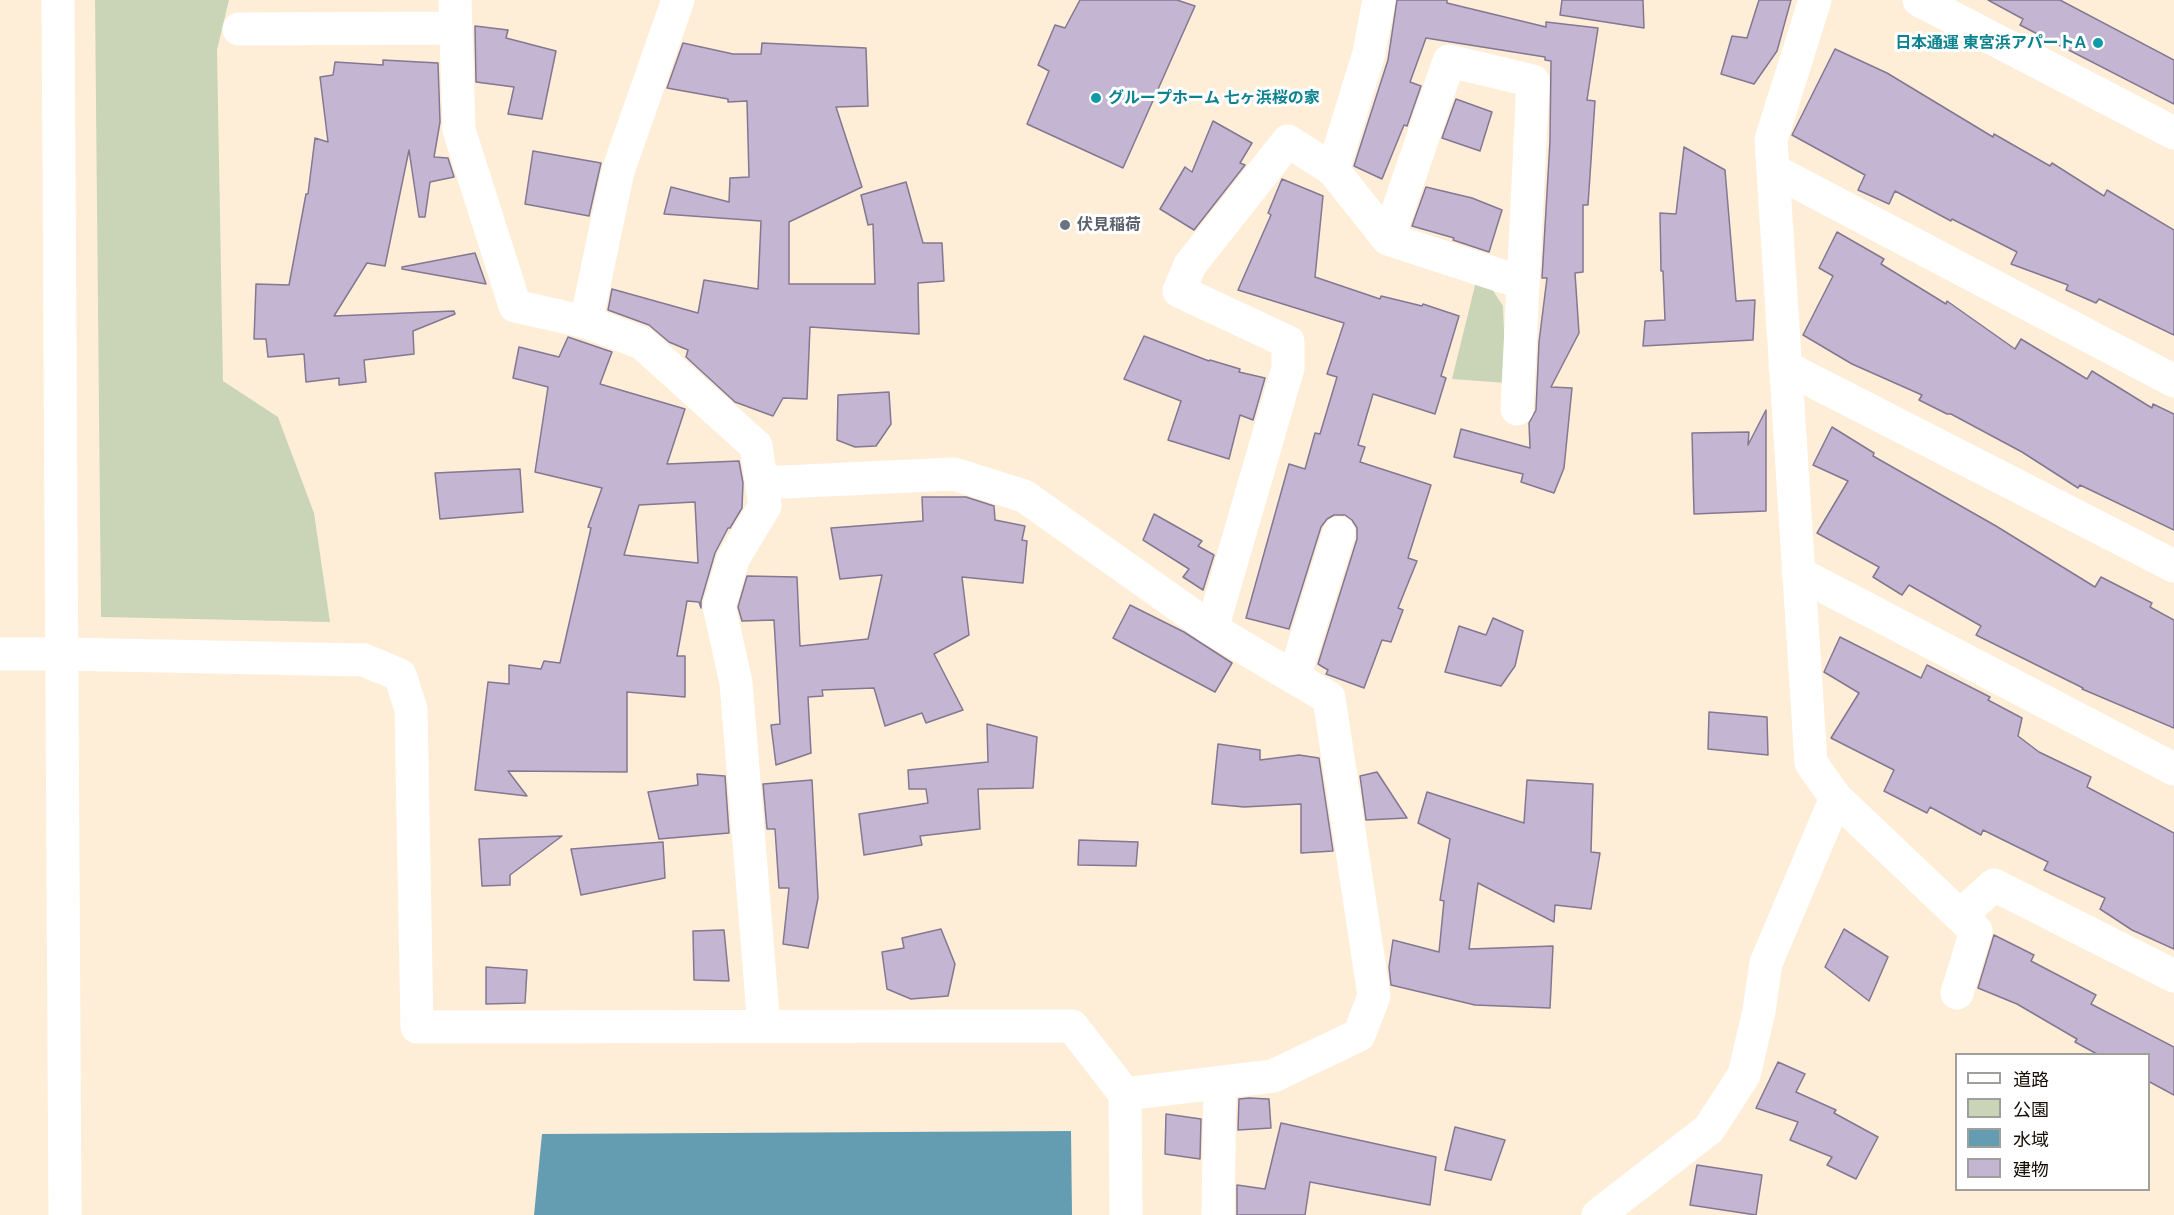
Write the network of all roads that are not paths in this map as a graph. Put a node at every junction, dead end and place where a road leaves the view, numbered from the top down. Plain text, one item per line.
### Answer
1 (58, 0) edge
2 (678, 0) edge
3 (1379, 0) edge
4 (1815, 0) edge
5 (1919, 0) edge
6 (455, 14) edge
7 (239, 29) dead end
8 (2174, 134) edge
9 (1333, 170) junction
10 (1773, 170) junction
11 (1389, 239) junction
12 (1523, 283) junction
13 (586, 322) junction
14 (1785, 367) junction
15 (2174, 381) edge
16 (1517, 410) dead end
17 (762, 483) junction
18 (1339, 533) dead end
19 (2174, 566) edge
20 (1798, 573) junction
21 (1212, 629) junction
22 (0, 654) edge
23 (62, 654) junction
24 (1294, 677) junction
25 (2174, 769) edge
26 (1836, 798) junction
27 (1960, 916) junction
28 (2174, 976) edge
29 (1957, 993) dead end
30 (764, 1026) junction
31 (1220, 1083) junction
32 (1125, 1094) junction
33 (65, 1215) edge
34 (1126, 1215) edge
35 (1218, 1215) edge
36 (1598, 1215) edge

1 - 23 street
2 - 13 street
3 - 9 street
4 - 10 street
5 - 8 street
6 - 7 street
6 - 13 street
9 - 11 street
9 - 21 street
10 - 14 street
10 - 15 street
11 - 12 street
11 - 12 street
12 - 16 street
13 - 17 street
14 - 19 street
14 - 20 street
17 - 21 street
17 - 30 street
18 - 24 street
20 - 25 street
20 - 26 street
21 - 24 street
22 - 23 street
23 - 30 street
23 - 33 street
24 - 31 street
26 - 27 street
26 - 36 street
27 - 28 street
27 - 29 street
30 - 32 street
31 - 32 street
31 - 35 street
32 - 34 street

